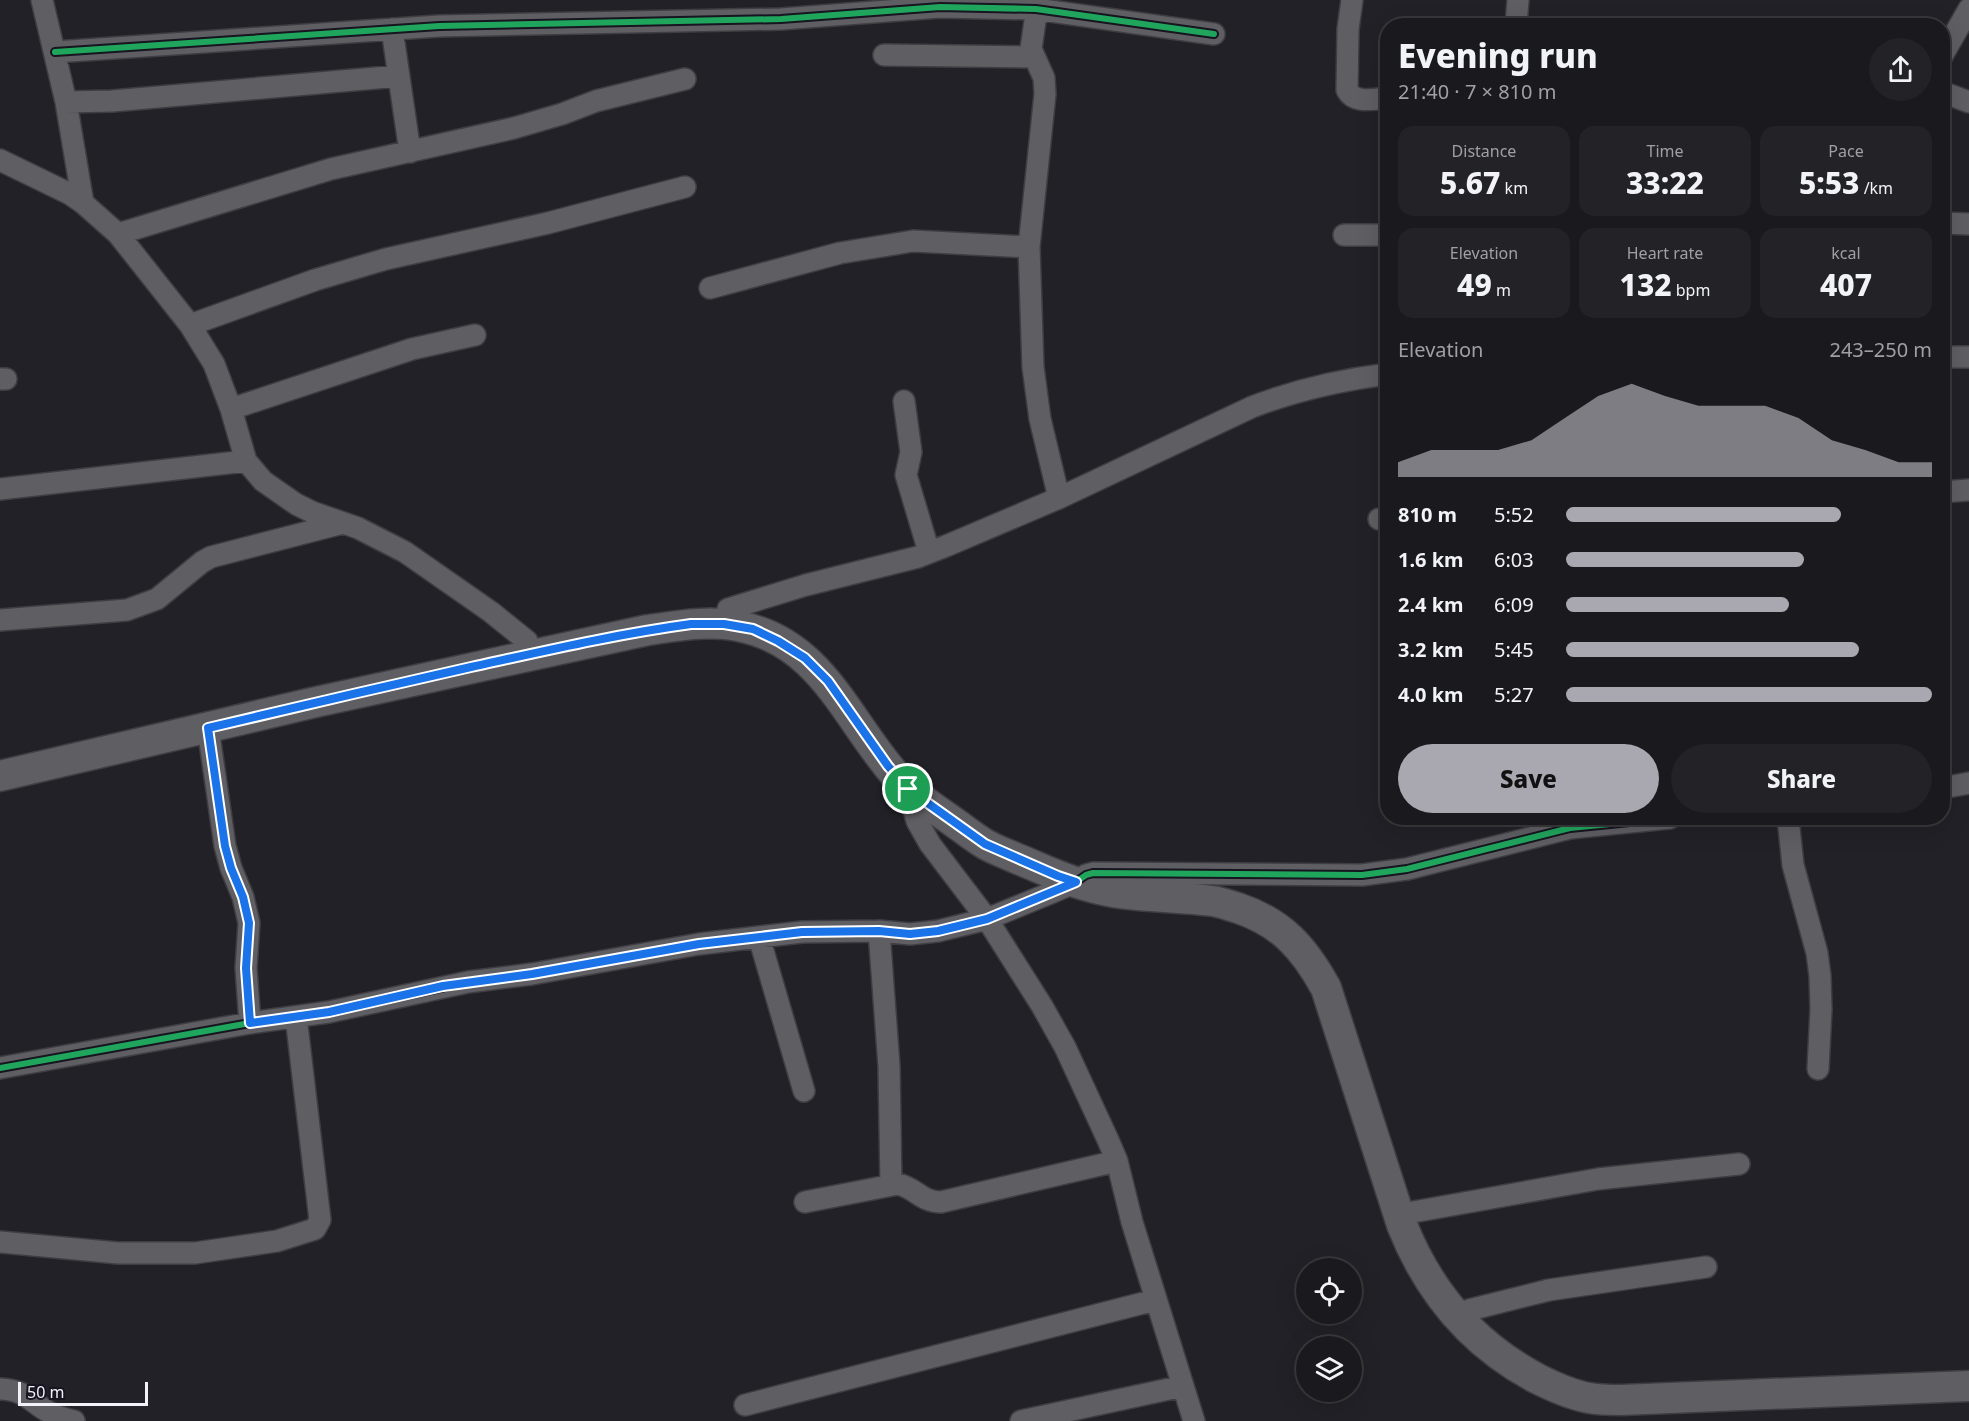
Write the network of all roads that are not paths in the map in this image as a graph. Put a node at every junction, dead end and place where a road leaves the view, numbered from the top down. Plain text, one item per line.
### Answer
1 (42, 0) edge
2 (1352, 0) edge
3 (1518, 0) edge
4 (1037, 4) edge
5 (1969, 9) edge
6 (1517, 18) edge
7 (393, 29) junction
8 (1214, 34) dead end
9 (1950, 42) edge
10 (55, 52) junction
11 (884, 55) dead end
12 (1034, 57) junction
13 (399, 76) junction
14 (685, 79) dead end
15 (1950, 95) edge
16 (1380, 98) edge
17 (66, 102) junction
18 (1969, 102) edge
19 (410, 152) junction
20 (0, 160) edge
21 (685, 187) dead end
22 (83, 203) junction
23 (1950, 223) edge
24 (1969, 224) edge
25 (118, 234) junction
26 (1344, 235) dead end
27 (1380, 235) edge
28 (1029, 247) junction
29 (710, 288) dead end
30 (190, 325) junction
31 (475, 334) dead end
32 (1950, 357) edge
33 (1969, 357) edge
34 (1380, 375) edge
35 (904, 401) dead end
36 (231, 409) junction
37 (246, 461) junction
38 (0, 489) edge
39 (1969, 490) edge
40 (1950, 491) edge
41 (1059, 498) junction
42 (343, 523) junction
43 (930, 552) junction
44 (728, 609) junction
45 (0, 620) edge
46 (527, 641) junction
47 (208, 728) junction
48 (0, 758) edge
49 (0, 776) edge
50 (911, 783) junction
51 (1969, 783) edge
52 (1950, 787) edge
53 (1559, 825) edge
54 (1789, 825) edge
55 (1081, 878) junction
56 (987, 919) junction
57 (879, 931) junction
58 (759, 937) junction
59 (297, 1017) junction
60 (250, 1023) junction
61 (0, 1068) edge
62 (1818, 1069) dead end
63 (804, 1091) dead end
64 (1117, 1161) junction
65 (1739, 1164) dead end
66 (891, 1185) junction
67 (805, 1202) dead end
68 (1413, 1212) junction
69 (0, 1242) edge
70 (1706, 1267) dead end
71 (1155, 1300) junction
72 (1469, 1310) junction
73 (1969, 1372) edge
74 (1183, 1386) junction
75 (1969, 1386) edge
76 (0, 1389) edge
77 (745, 1405) dead end
78 (74, 1421) edge
79 (1021, 1421) edge
80 (1194, 1421) edge

1 - 10 street
2 - 16 street
3 - 6 street
4 - 7 street
4 - 8 street
4 - 12 street
5 - 9 street
7 - 10 street
7 - 13 street
10 - 17 street
11 - 12 street
12 - 28 street
13 - 17 street
13 - 19 street
14 - 19 street
15 - 18 street
17 - 22 street
19 - 25 street
20 - 22 street
21 - 30 street
22 - 25 street
23 - 24 street
25 - 30 street
26 - 27 street
28 - 29 street
28 - 41 street
30 - 36 street
31 - 36 street
32 - 33 street
34 - 41 street
35 - 43 street
36 - 37 street
37 - 38 street
37 - 42 street
39 - 40 street
41 - 43 street
42 - 45 street
42 - 46 street
43 - 44 street
44 - 46 main road
44 - 50 main road
46 - 48 main road
47 - 49 main road
47 - 50 main road
47 - 60 street
50 - 55 main road
50 - 56 street
51 - 52 street
53 - 55 street
54 - 62 street
55 - 56 street
55 - 68 main road
55 - 75 main road
56 - 57 street
56 - 64 street
57 - 58 street
57 - 66 street
58 - 59 street
58 - 63 street
59 - 60 street
59 - 69 street
60 - 61 street
64 - 66 street
64 - 71 street
65 - 68 street
66 - 67 street
68 - 72 main road
70 - 72 street
71 - 74 street
71 - 77 street
72 - 73 main road
74 - 79 street
74 - 80 street
76 - 78 street

